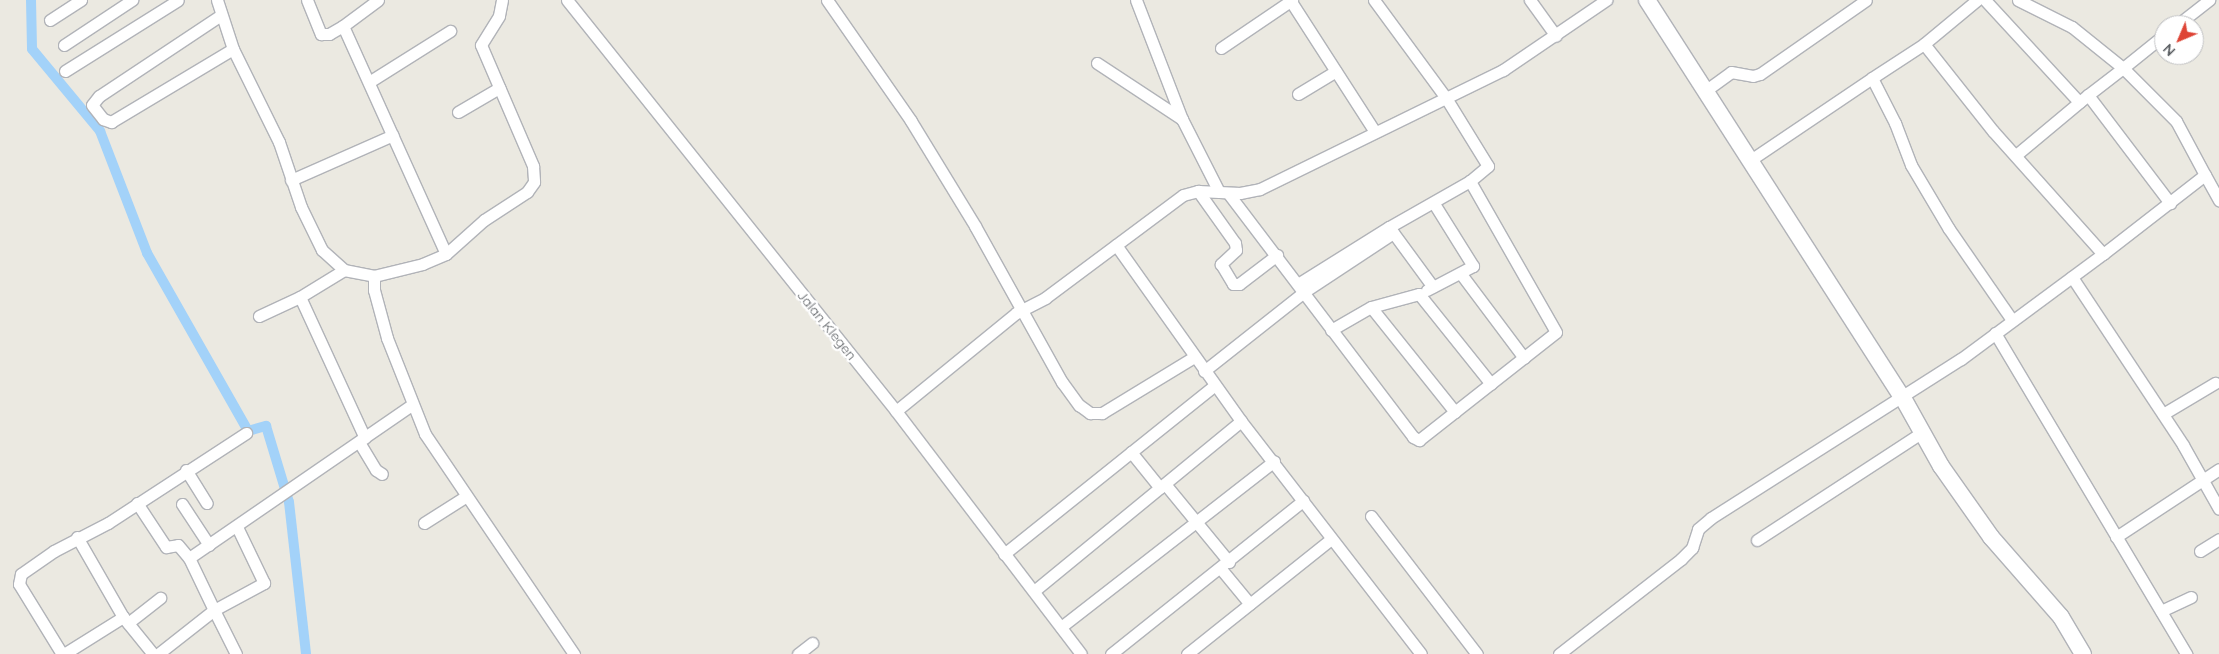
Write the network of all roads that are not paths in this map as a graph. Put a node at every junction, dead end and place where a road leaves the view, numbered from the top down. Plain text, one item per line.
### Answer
1 (81, 0) edge
2 (132, 0) edge
3 (178, 0) edge
4 (216, 0) edge
5 (307, 0) edge
6 (378, 0) edge
7 (502, 0) edge
8 (568, 0) edge
9 (827, 0) edge
10 (1136, 0) edge
11 (1291, 0) edge
12 (1374, 0) edge
13 (1530, 0) edge
14 (1606, 0) edge
15 (1647, 0) edge
16 (1866, 0) edge
17 (1977, 0) edge
18 (1985, 0) edge
19 (2018, 0) edge
20 (2209, 0) edge
21 (221, 15) junction
22 (2190, 15) edge
23 (50, 20) dead end
24 (343, 26) junction
25 (450, 31) dead end
26 (1556, 36) junction
27 (1924, 44) junction
28 (2154, 44) edge
29 (64, 45) dead end
30 (1221, 48) dead end
31 (233, 50) junction
32 (2130, 62) junction
33 (1097, 63) dead end
34 (65, 71) dead end
35 (1336, 72) junction
36 (1872, 78) junction
37 (369, 82) junction
38 (499, 88) junction
39 (1705, 91) junction
40 (1298, 94) dead end
41 (1446, 98) junction
42 (2084, 98) junction
43 (458, 112) dead end
44 (1182, 119) junction
45 (1375, 132) junction
46 (393, 135) junction
47 (2016, 155) junction
48 (1749, 161) junction
49 (2205, 175) junction
50 (291, 180) junction
51 (1470, 180) junction
52 (1198, 191) junction
53 (1223, 192) junction
54 (2219, 200) edge
55 (1433, 202) junction
56 (2170, 203) junction
57 (1391, 230) junction
58 (1116, 245) junction
59 (446, 254) junction
60 (2103, 254) junction
61 (1277, 256) junction
62 (344, 270) junction
63 (1461, 274) junction
64 (374, 276) junction
65 (2072, 277) junction
66 (1433, 287) junction
67 (1301, 288) junction
68 (1419, 294) junction
69 (300, 297) junction
70 (1371, 307) junction
71 (1022, 311) junction
72 (259, 316) dead end
73 (2012, 320) junction
74 (1331, 330) junction
75 (1995, 333) junction
76 (1194, 357) junction
77 (1524, 358) junction
78 (1204, 371) junction
79 (2215, 383) dead end
80 (1491, 384) junction
81 (1215, 385) junction
82 (1903, 398) junction
83 (412, 405) junction
84 (896, 411) junction
85 (1456, 412) junction
86 (2163, 414) junction
87 (1241, 421) junction
88 (246, 433) dead end
89 (1922, 433) junction
90 (362, 440) junction
91 (1131, 452) junction
92 (1274, 461) junction
93 (2219, 469) edge
94 (186, 470) junction
95 (382, 474) dead end
96 (2204, 478) junction
97 (1163, 486) junction
98 (465, 497) junction
99 (1303, 501) junction
100 (137, 503) junction
101 (207, 503) dead end
102 (182, 504) dead end
103 (2219, 509) edge
104 (1371, 516) dead end
105 (1198, 522) junction
106 (424, 523) dead end
107 (237, 526) junction
108 (77, 537) junction
109 (2116, 537) junction
110 (1331, 538) junction
111 (1757, 540) dead end
112 (2219, 540) edge
113 (209, 545) junction
114 (2200, 551) dead end
115 (1004, 554) junction
116 (188, 558) junction
117 (1225, 565) junction
118 (1034, 591) junction
119 (2191, 597) dead end
120 (160, 598) dead end
121 (1250, 604) junction
122 (214, 610) junction
123 (2161, 611) junction
124 (126, 620) junction
125 (1061, 628) junction
126 (812, 643) dead end
127 (63, 654) edge
128 (153, 654) edge
129 (158, 654) edge
130 (236, 654) edge
131 (574, 654) edge
132 (798, 654) edge
133 (1081, 654) edge
134 (1111, 654) edge
135 (1187, 654) edge
136 (1421, 654) edge
137 (1477, 654) edge
138 (1559, 654) edge
139 (2083, 654) edge
140 (2186, 654) edge

1 - 23 street
2 - 29 street
3 - 34 street
4 - 21 street
5 - 24 street
6 - 24 street
7 - 38 street
8 - 84 street, Jalan Klegen
9 - 71 street
10 - 44 street
11 - 30 street
11 - 35 street
12 - 41 street
13 - 26 street
14 - 26 street
15 - 39 street
16 - 39 street
17 - 27 street
18 - 42 street
19 - 32 street
20 - 22 street
21 - 31 street
21 - 31 street
24 - 37 street
25 - 37 street
26 - 41 street
27 - 36 street
27 - 47 street
28 - 32 street
31 - 50 street
32 - 42 street
32 - 49 street
33 - 44 street
35 - 40 street
35 - 45 street
36 - 48 street
36 - 73 street
37 - 46 street
38 - 43 street
38 - 59 street
39 - 48 street
41 - 45 street
41 - 51 street
42 - 47 street
42 - 56 street
44 - 53 street
45 - 53 street
46 - 50 street
46 - 59 street
47 - 60 street
48 - 82 street
49 - 54 street
49 - 56 street
50 - 62 street
51 - 55 street
51 - 77 street
52 - 53 street
52 - 58 street
52 - 61 street
53 - 61 street
55 - 57 street
55 - 63 street
56 - 60 street
57 - 66 street
57 - 67 street
58 - 71 street
58 - 76 street
59 - 64 street
60 - 65 street
61 - 67 street
62 - 64 street
62 - 69 street
63 - 66 street
63 - 77 street
64 - 83 street
65 - 73 street
65 - 86 street
66 - 68 street
67 - 74 street
67 - 78 street
68 - 70 street
68 - 80 street
69 - 72 street
69 - 90 street
70 - 74 street
70 - 85 street
71 - 76 street
71 - 84 street
73 - 75 street
74 - 85 street
75 - 82 street
75 - 109 street
76 - 78 street
77 - 80 street
78 - 81 street
79 - 86 street
80 - 85 street
81 - 87 street
81 - 91 street
82 - 89 street
82 - 138 street
83 - 90 street
83 - 98 street
84 - 115 street, Jalan Klegen
86 - 96 street
87 - 92 street
87 - 97 street
88 - 94 street
89 - 111 street
89 - 139 street
90 - 95 street
90 - 107 street
91 - 97 street
91 - 115 street
92 - 99 street
92 - 105 street
93 - 96 street
94 - 100 street
94 - 101 street
96 - 103 street
96 - 109 street
97 - 105 street
97 - 118 street
98 - 106 street
98 - 131 street
99 - 110 street
99 - 117 street
100 - 108 street
100 - 116 street
102 - 113 street
104 - 137 street
105 - 117 street
105 - 125 street
107 - 113 street
107 - 122 street
108 - 124 street
108 - 127 street
109 - 123 street
110 - 121 street
110 - 136 street
112 - 114 street
113 - 116 street
115 - 118 street, Jalan Klegen
116 - 122 street
117 - 121 street
117 - 134 street
118 - 125 street, Jalan Klegen
119 - 123 street
120 - 124 street
121 - 135 street
122 - 129 street
122 - 130 street
123 - 140 street
124 - 127 street
124 - 128 street
125 - 133 street, Jalan Klegen
126 - 132 street

